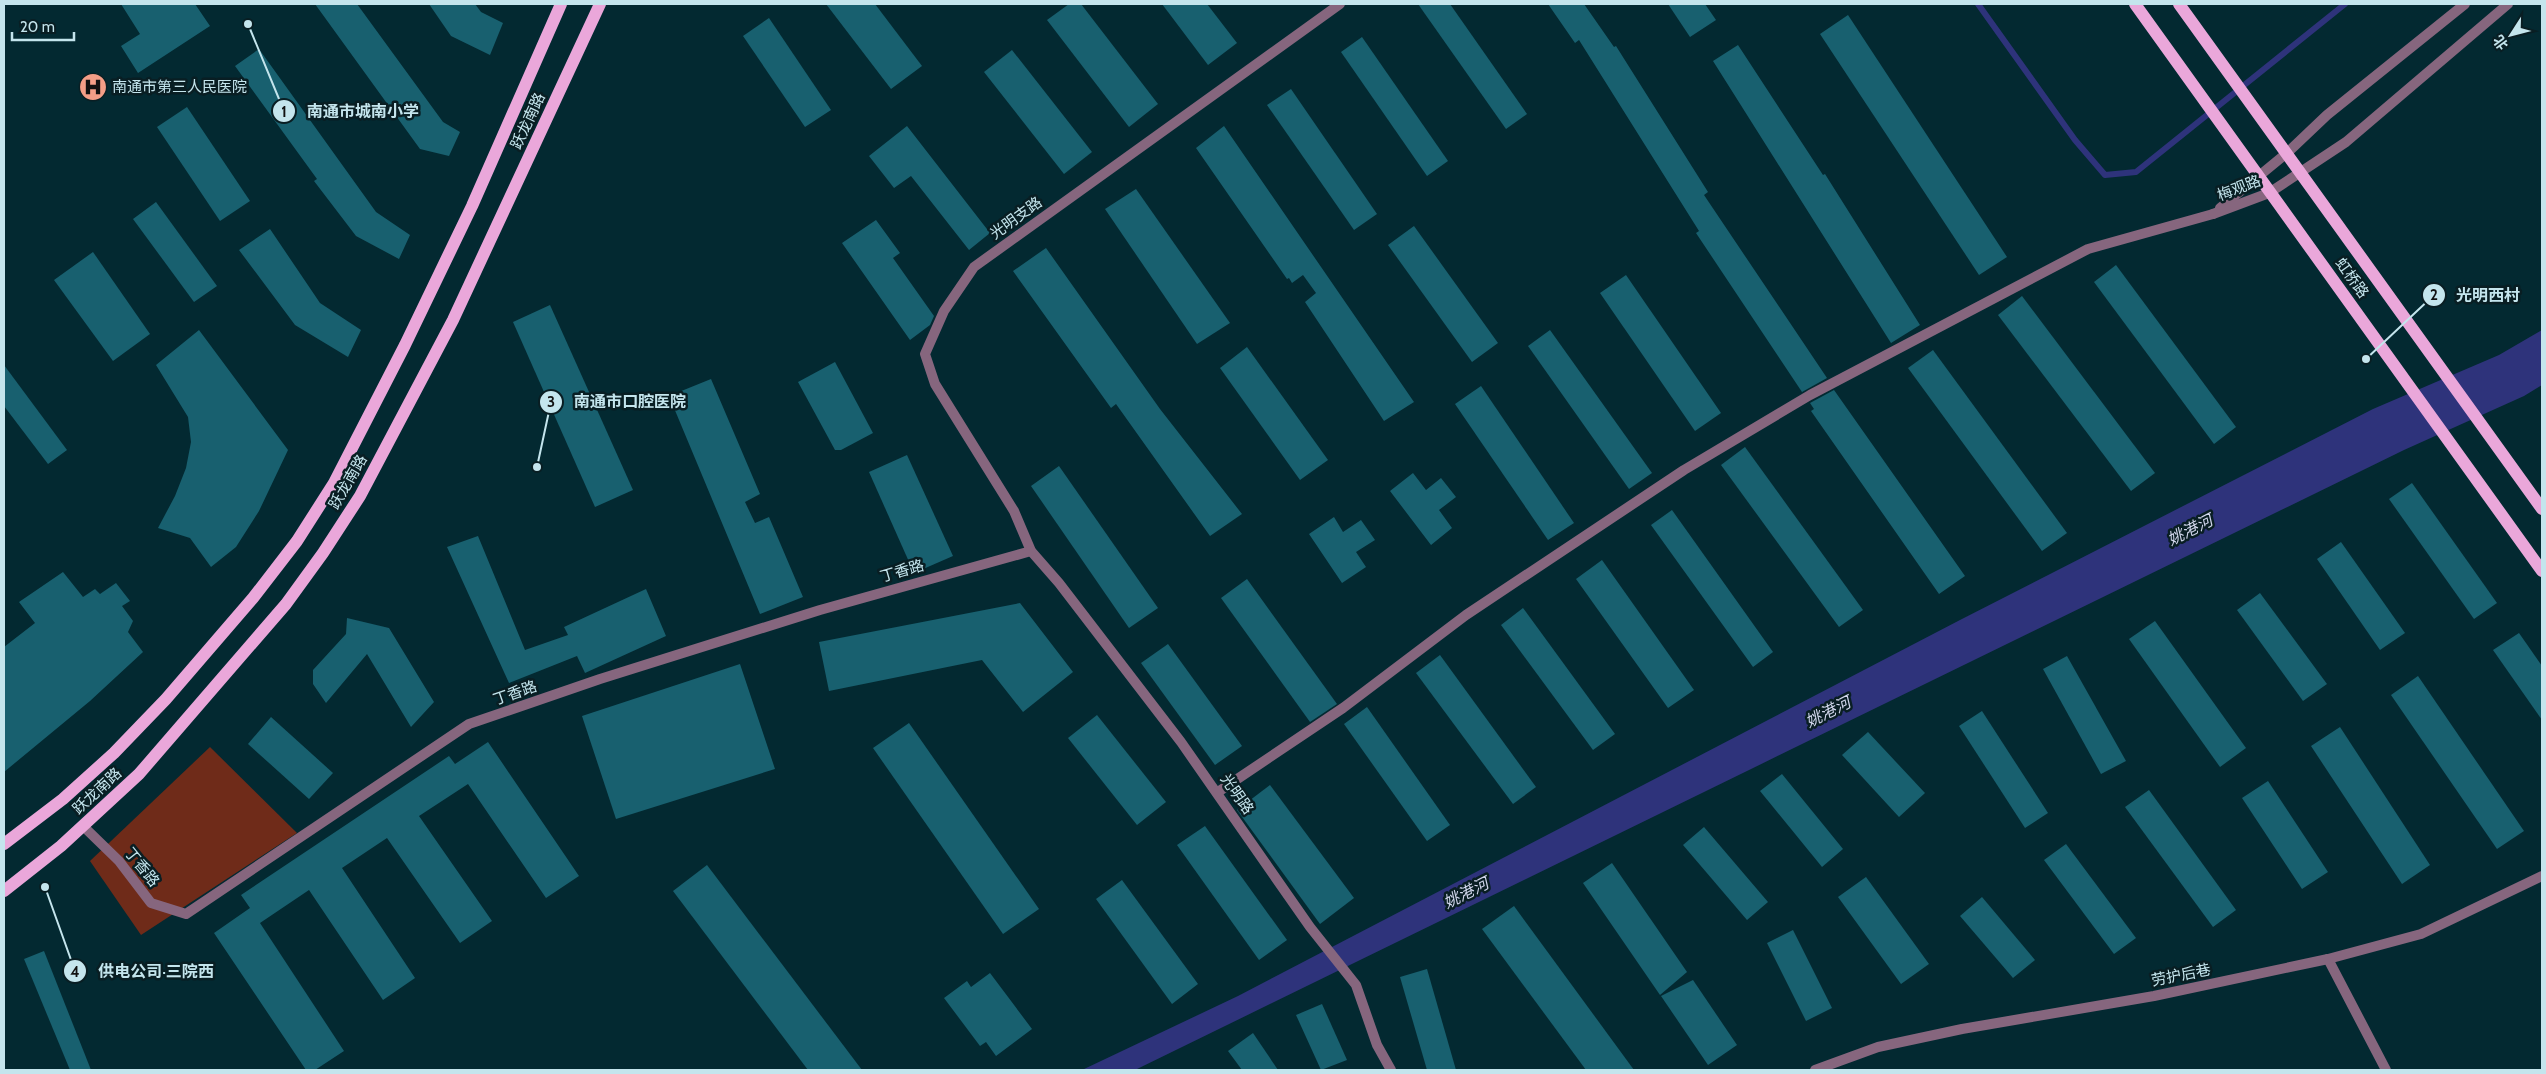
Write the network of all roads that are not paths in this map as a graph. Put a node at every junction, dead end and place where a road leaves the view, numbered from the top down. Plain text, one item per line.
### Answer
1 (561, 4) edge
2 (600, 4) edge
3 (1340, 4) edge
4 (2135, 4) edge
5 (2179, 4) edge
6 (2465, 4) edge
7 (2508, 4) edge
8 (2288, 152) junction
9 (2302, 173) junction
10 (2258, 177) junction
11 (2269, 192) junction
12 (2213, 214) junction
13 (2542, 509) edge
14 (1031, 551) junction
15 (2542, 571) edge
16 (1218, 792) junction
17 (84, 826) junction
18 (4, 844) edge
19 (2542, 876) edge
20 (4, 891) edge
21 (2328, 959) junction
22 (1391, 1070) edge
23 (1815, 1070) edge
24 (2386, 1070) edge

1 - 18 main road, 跃龙南路
2 - 17 main road, 跃龙南路
3 - 14 street, 光明支路
4 - 10 main road, 虹桥路
5 - 8 main road, 虹桥路
6 - 8 street, 梅观路
7 - 9 street, 梅观路
8 - 9 main road, 虹桥路
8 - 10 street, 梅观路
9 - 11 street, 梅观路
9 - 13 main road, 虹桥路
10 - 11 main road, 虹桥路
10 - 12 street, 梅观路
11 - 12 street, 梅观路
11 - 15 main road, 虹桥路
12 - 16 street
14 - 16 street, 光明路
14 - 17 street, 丁香路
16 - 22 street, 光明路
17 - 20 main road, 跃龙南路
19 - 21 street, 劳护后巷
21 - 23 street, 劳护后巷
21 - 24 street

